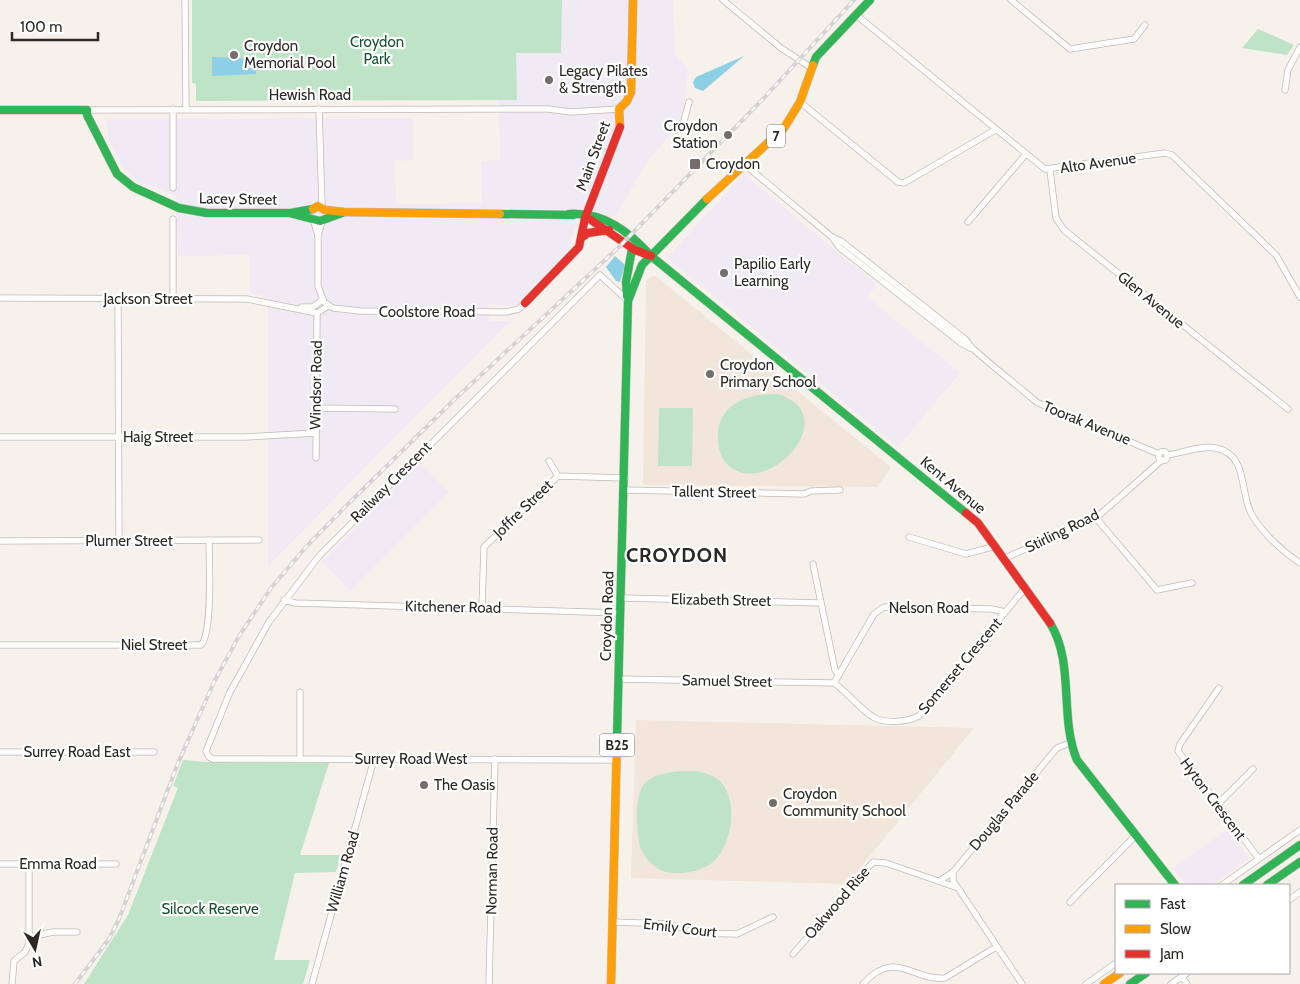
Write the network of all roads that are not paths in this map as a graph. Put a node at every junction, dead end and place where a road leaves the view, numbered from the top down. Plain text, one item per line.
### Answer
1 (185, 0) edge
2 (633, 0) edge
3 (723, 0) edge
4 (870, 0) edge
5 (1011, 0) edge
6 (855, 14) junction
7 (1145, 25) dead end
8 (1300, 47) edge
9 (810, 67) junction
10 (1286, 90) dead end
11 (689, 102) dead end
12 (800, 102) junction
13 (173, 109) junction
14 (186, 109) junction
15 (319, 109) junction
16 (619, 109) junction
17 (0, 110) edge
18 (87, 110) junction
19 (676, 130) dead end
20 (995, 130) junction
21 (1026, 154) junction
22 (744, 164) junction
23 (1050, 170) junction
24 (173, 188) dead end
25 (318, 213) junction
26 (586, 216) junction
27 (173, 219) dead end
28 (968, 222) dead end
29 (609, 230) junction
30 (581, 238) junction
31 (632, 249) junction
32 (651, 256) junction
33 (1300, 297) edge
34 (0, 298) edge
35 (173, 298) junction
36 (118, 299) junction
37 (322, 300) junction
38 (628, 301) junction
39 (525, 303) joint
40 (328, 306) junction
41 (295, 307) junction
42 (317, 313) junction
43 (315, 408) junction
44 (1288, 408) dead end
45 (395, 409) dead end
46 (315, 433) junction
47 (0, 437) edge
48 (119, 437) junction
49 (1159, 454) junction
50 (1167, 455) junction
51 (316, 458) dead end
52 (1162, 460) junction
53 (549, 461) dead end
54 (558, 476) junction
55 (625, 478) junction
56 (624, 490) junction
57 (840, 490) dead end
58 (1096, 518) junction
59 (909, 537) dead end
60 (209, 540) junction
61 (258, 540) dead end
62 (0, 541) edge
63 (119, 541) junction
64 (996, 546) junction
65 (1005, 558) junction
66 (1300, 563) edge
67 (813, 564) dead end
68 (1192, 583) dead end
69 (1026, 588) junction
70 (622, 598) junction
71 (284, 600) junction
72 (821, 603) junction
73 (482, 607) junction
74 (1005, 612) junction
75 (621, 613) junction
76 (0, 645) edge
77 (839, 675) junction
78 (620, 679) junction
79 (834, 683) junction
80 (1219, 688) dead end
81 (300, 692) dead end
82 (1070, 743) junction
83 (0, 752) edge
84 (154, 752) dead end
85 (206, 754) joint
86 (300, 759) junction
87 (495, 759) junction
88 (374, 760) junction
89 (617, 760) junction
90 (1253, 769) dead end
91 (1218, 804) junction
92 (1300, 830) edge
93 (1136, 835) junction
94 (1300, 845) edge
95 (1259, 859) junction
96 (1300, 862) edge
97 (0, 864) edge
98 (29, 864) junction
99 (116, 864) dead end
100 (953, 872) junction
101 (939, 881) junction
102 (1174, 884) edge
103 (1223, 884) edge
104 (1244, 884) edge
105 (1268, 884) edge
106 (958, 888) junction
107 (1070, 902) dead end
108 (774, 917) dead end
109 (612, 922) junction
110 (77, 932) dead end
111 (30, 937) junction
112 (996, 946) junction
113 (793, 954) dead end
114 (1115, 963) edge
115 (1119, 974) edge
116 (1145, 974) edge
117 (1184, 975) edge
118 (12, 984) edge
119 (312, 984) edge
120 (489, 984) edge
121 (611, 984) edge
122 (863, 984) edge
123 (1022, 984) edge
124 (1086, 984) edge
125 (1104, 984) edge
126 (1130, 984) edge
127 (1172, 984) edge
128 (1187, 984) edge

1 - 14 street
2 - 16 main road, Main Street
3 - 9 street
4 - 6 main road, 7
5 - 7 street
6 - 9 main road, 7
6 - 20 street, Alto Avenue
8 - 10 street
9 - 12 main road, 7
11 - 19 street
12 - 20 street
12 - 22 main road, 7
13 - 14 street, Hewish Road
13 - 18 street, Hewish Road
13 - 24 street
14 - 15 street, Hewish Road
15 - 16 street, Hewish Road
15 - 25 street
16 - 26 main road, Main Street
17 - 18 main road, Hewish Road
18 - 25 main road, Lacey Street
20 - 21 street, Alto Avenue
21 - 23 street, Alto Avenue
21 - 28 street
22 - 32 main road, 7
22 - 49 street, Toorak Avenue
23 - 33 street, Alto Avenue
23 - 44 street, Glen Avenue
25 - 26 main road, Lacey Street
25 - 37 street
26 - 29 main road, Kent Avenue
26 - 30 main road, Main Street
26 - 32 main road, Kent Avenue
27 - 35 street
29 - 30 main road
29 - 31 main road, Kent Avenue
30 - 39 main road, Main Street
31 - 32 main road, Kent Avenue
31 - 38 main road
32 - 38 main road, Croydon Road / B25
32 - 64 main road, Kent Avenue
34 - 36 street, Jackson Street
35 - 36 street, Jackson Street
35 - 41 street, Jackson Street
36 - 48 street
37 - 40 street
37 - 41 street
38 - 55 main road, Croydon Road / B25
38 - 71 street, Railway Crescent
39 - 40 street, Coolstore Road
40 - 42 street
41 - 42 street
42 - 43 street, Windsor Road
43 - 45 street
43 - 46 street, Windsor Road
46 - 48 street, Haig Street
46 - 51 street, Windsor Road
47 - 48 street, Haig Street
48 - 63 street
49 - 50 street
49 - 52 street
50 - 52 street
50 - 66 street
52 - 58 street, Stirling Road
53 - 54 street
54 - 55 street, Joffre Street
54 - 73 street, Joffre Street
55 - 56 main road, Croydon Road / B25
56 - 57 street, Tallent Street
56 - 70 main road, Croydon Road / B25
58 - 65 street, Stirling Road
58 - 68 street
59 - 64 street
60 - 61 street, Plumer Street
60 - 63 street, Plumer Street
60 - 76 street, Niel Street
62 - 63 street, Plumer Street
64 - 65 main road, Kent Avenue
65 - 69 main road, Kent Avenue
67 - 72 street
69 - 74 street, Somerset Crescent
69 - 82 main road, Kent Avenue
70 - 72 street, Elizabeth Street
70 - 75 main road, Croydon Road / B25
71 - 73 street, Kitchener Road
71 - 85 street, Railway Crescent
72 - 77 street
73 - 75 street, Kitchener Road
74 - 77 street, Nelson Road
74 - 79 street, Somerset Crescent
75 - 78 main road, Croydon Road / B25
77 - 79 street, Nelson Road
78 - 79 street, Samuel Street
78 - 89 main road, Croydon Road / B25
80 - 91 street, Hyton Crescent
81 - 86 street
82 - 93 main road, Kent Avenue
82 - 100 street, Douglas Parade
83 - 84 street, Surrey Road East
85 - 86 street, Surrey Road West
86 - 88 street, Surrey Road West
87 - 88 street, Surrey Road West
87 - 89 street, Surrey Road West
87 - 120 street, Norman Road
88 - 119 street, William Road
89 - 109 main road, Croydon Road / B25
90 - 91 street
91 - 95 street, Hyton Crescent
92 - 95 street
93 - 102 main road, Kent Avenue
93 - 107 street
94 - 104 main road
95 - 103 street
96 - 105 main road
97 - 98 street, Emma Road
98 - 99 street, Emma Road
98 - 111 street
100 - 101 street, Douglas Parade
100 - 106 street
101 - 106 street
101 - 113 street, Oakwood Rise
106 - 112 street
108 - 109 street, Emily Court
109 - 121 main road, Croydon Road / B25
110 - 111 street
111 - 118 street
112 - 122 street
112 - 123 street
114 - 124 street
115 - 125 main road
116 - 126 main road
117 - 127 street
117 - 128 street

